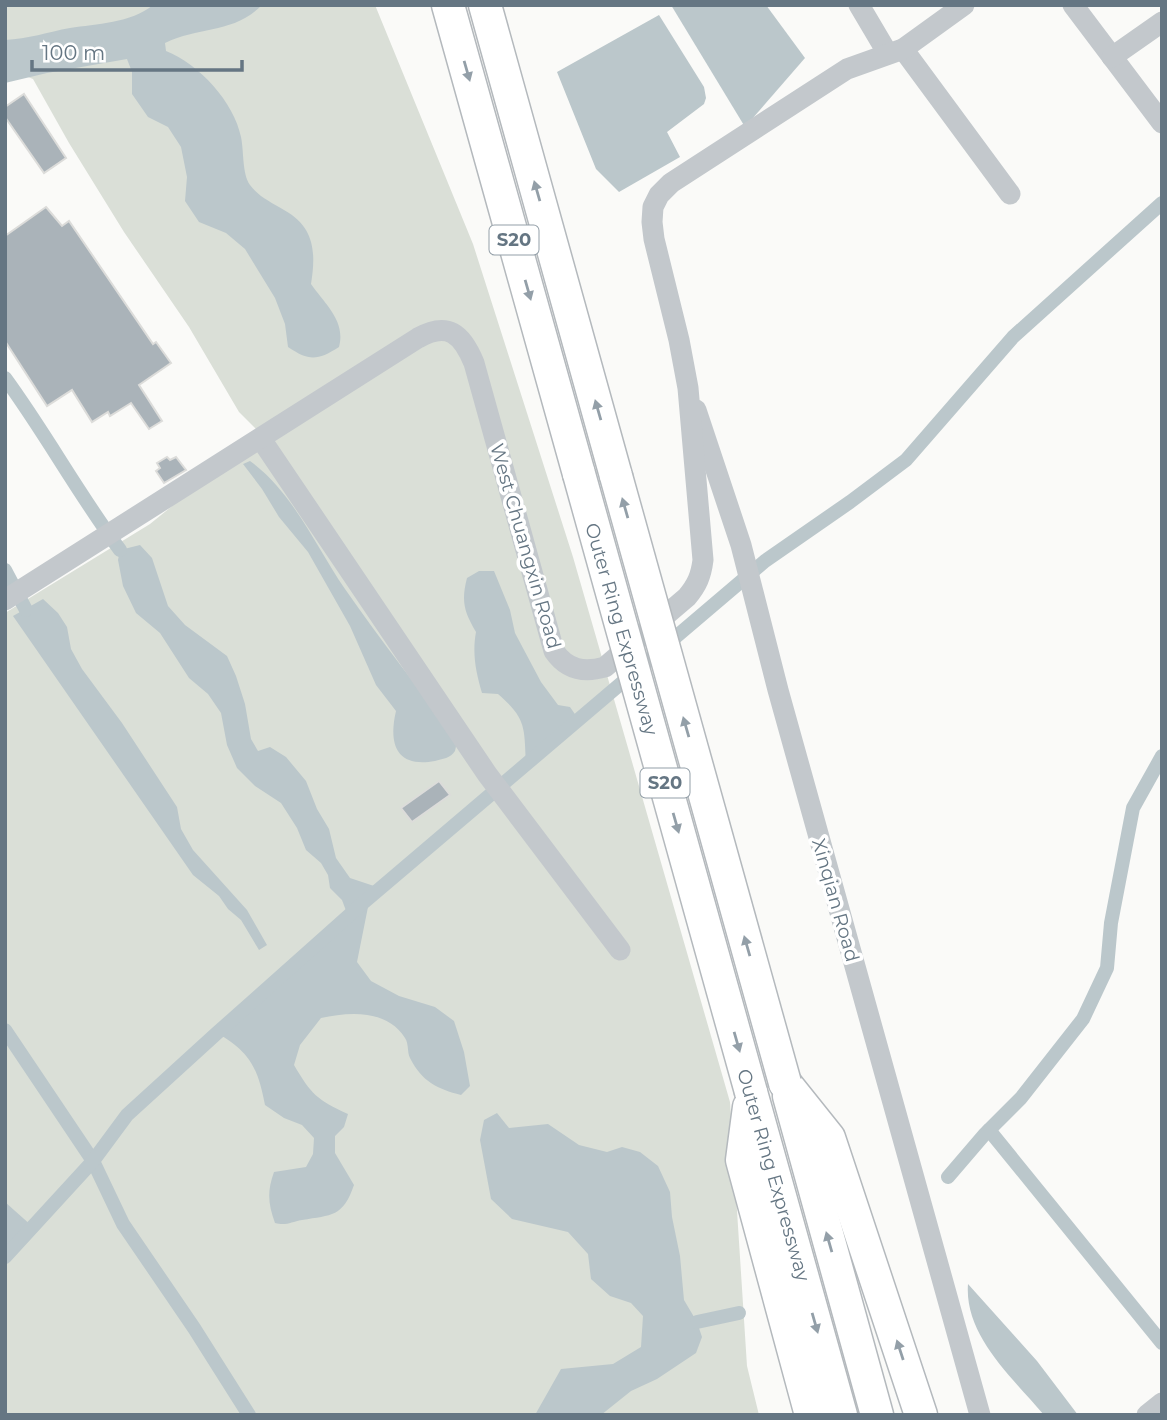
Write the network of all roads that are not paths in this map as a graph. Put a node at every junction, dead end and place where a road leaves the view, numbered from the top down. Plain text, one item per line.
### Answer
1 (448, 5) edge
2 (485, 5) edge
3 (859, 5) edge
4 (964, 5) edge
5 (1073, 5) edge
6 (1162, 22) edge
7 (895, 52) junction
8 (1112, 57) junction
9 (1162, 123) edge
10 (1010, 194) dead end
11 (688, 388) junction
12 (261, 439) junction
13 (5, 600) edge
14 (620, 950) dead end
15 (785, 1083) junction
16 (751, 1092) junction
17 (1162, 1403) edge
18 (811, 1415) edge
19 (841, 1415) edge
20 (877, 1415) edge
21 (921, 1415) edge
22 (980, 1415) edge
23 (1147, 1415) edge

1 -> 16 highway, Outer Ring Expressway / S20, bridge
15 -> 2 highway, Outer Ring Expressway / S20, bridge
3 - 7 street
4 - 7 street, West Chuangxin Road
5 - 8 street
6 - 8 street
7 - 10 street
7 - 11 street, West Chuangxin Road
8 - 9 street
11 - 12 street, West Chuangxin Road
11 - 22 street, Xinqian Road
12 - 13 street, West Chuangxin Road
12 - 14 street
20 -> 15 highway, Outer Ring Expressway / S20
21 -> 15 highway
16 - 18 highway
16 -> 19 highway, Outer Ring Expressway / S20
17 - 23 street

